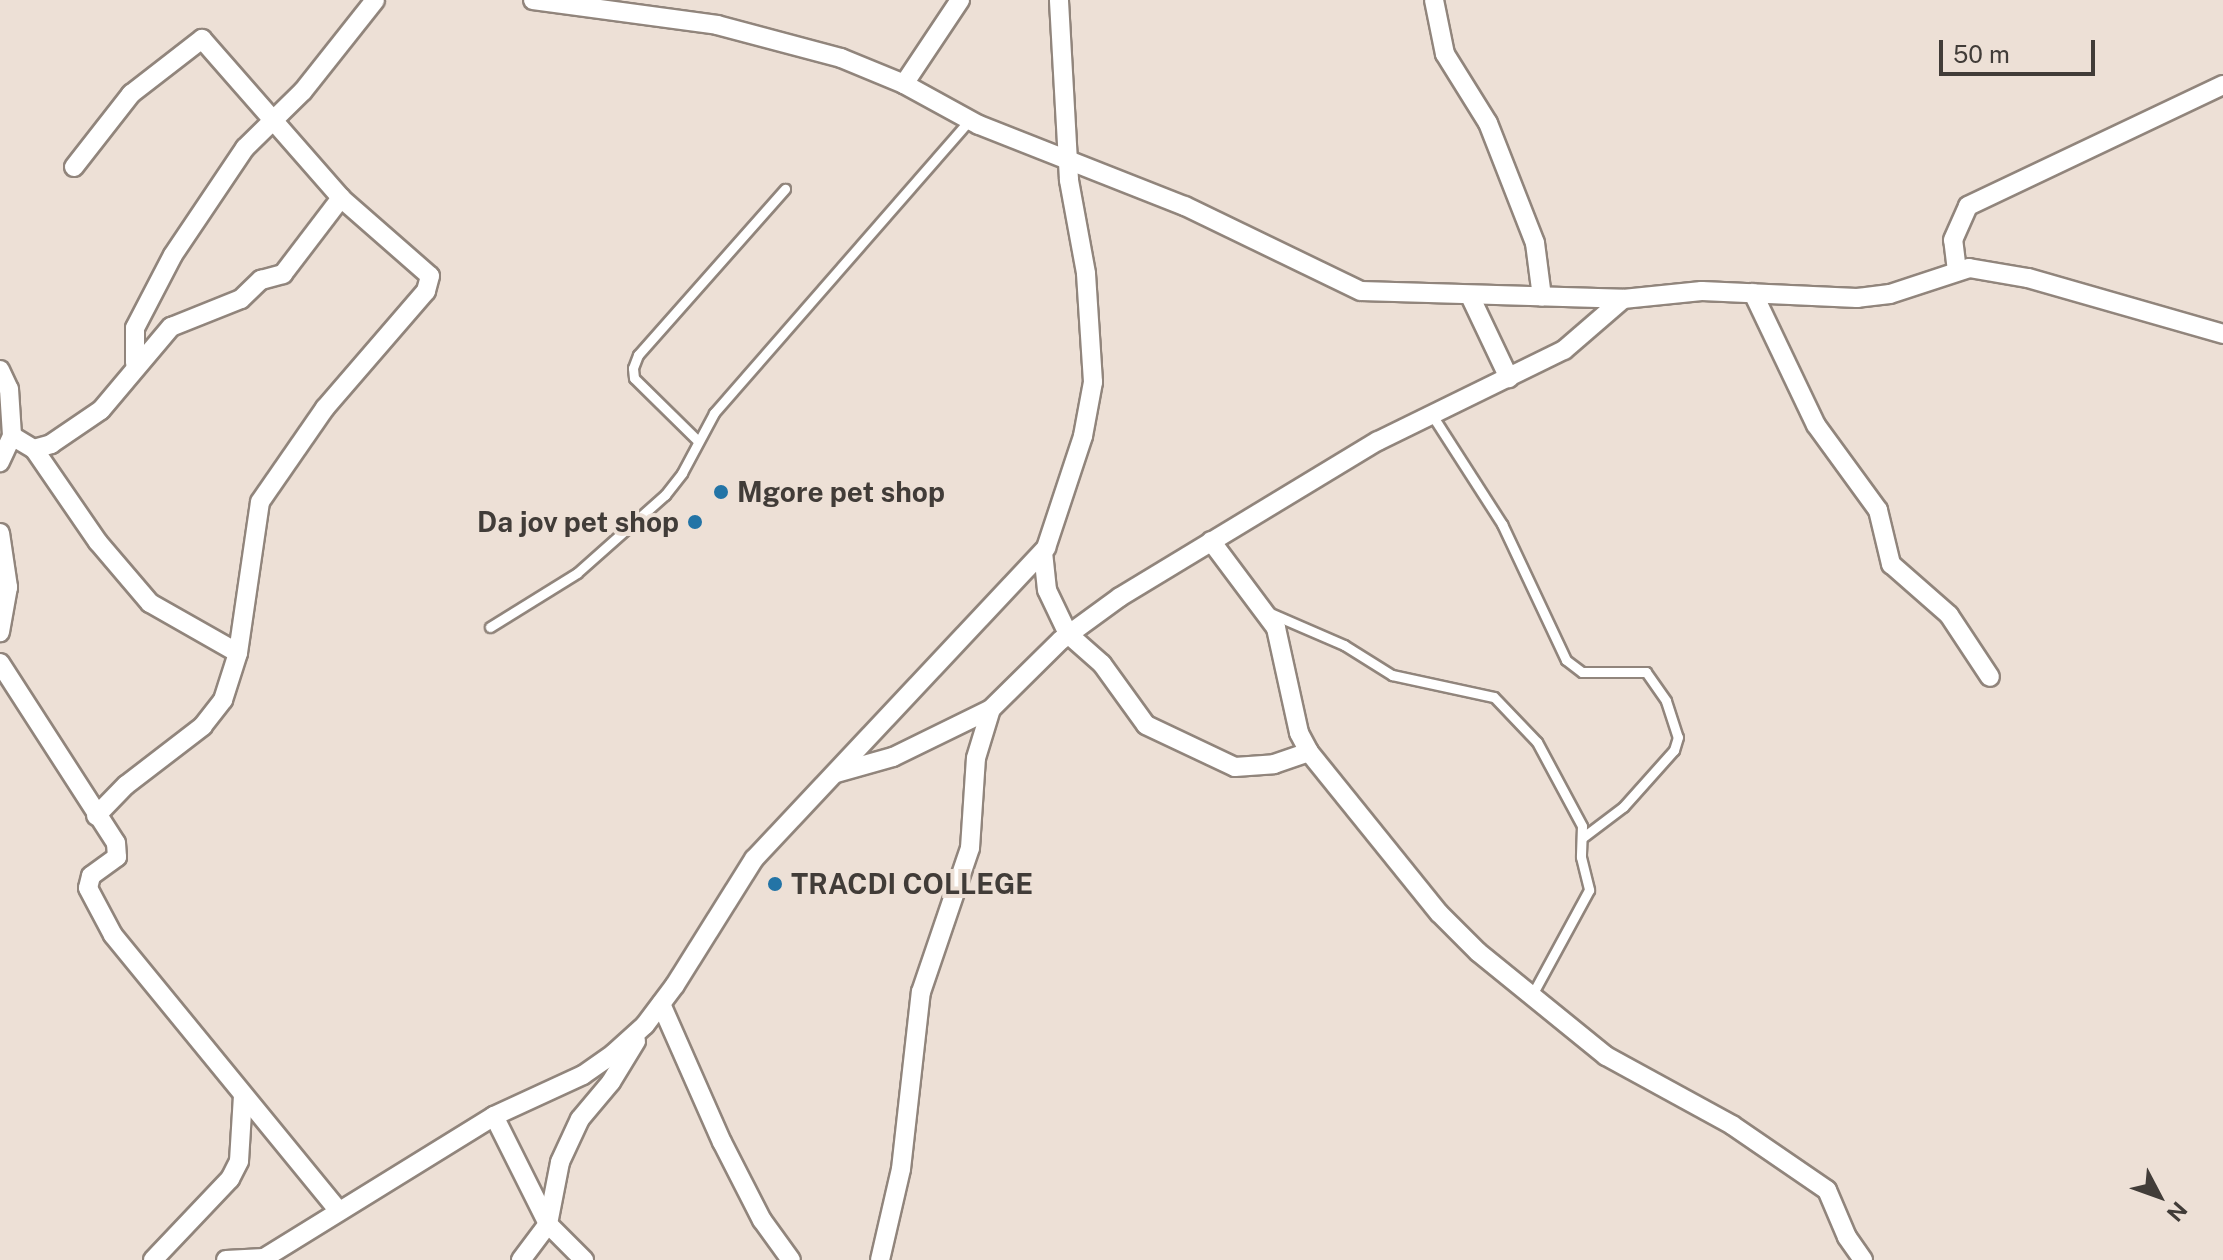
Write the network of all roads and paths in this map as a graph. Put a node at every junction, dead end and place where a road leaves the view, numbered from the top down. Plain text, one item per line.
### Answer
1 (375, 0) edge
2 (533, 0) edge
3 (960, 0) edge
4 (1059, 0) edge
5 (1434, 0) edge
6 (582, 3) edge
7 (904, 84) junction
8 (2223, 85) edge
9 (276, 119) junction
10 (970, 120) junction
11 (1068, 161) junction
12 (74, 167) dead end
13 (785, 189) dead end
14 (341, 198) junction
15 (1957, 271) junction
16 (1753, 293) junction
17 (1470, 296) junction
18 (1542, 297) junction
19 (1623, 299) junction
20 (2223, 334) edge
21 (135, 363) junction
22 (0, 370) edge
23 (1509, 378) junction
24 (1432, 414) junction
25 (12, 436) junction
26 (697, 440) junction
27 (34, 449) junction
28 (0, 462) edge
29 (0, 533) edge
30 (1211, 541) junction
31 (1043, 552) junction
32 (1267, 612) junction
33 (490, 627) dead end
34 (0, 632) edge
35 (1068, 634) junction
36 (238, 653) junction
37 (0, 663) edge
38 (1990, 677) dead end
39 (991, 709) junction
40 (1309, 752) junction
41 (836, 773) junction
42 (96, 816) junction
43 (1582, 838) junction
44 (1531, 997) junction
45 (661, 1004) junction
46 (645, 1025) junction
47 (243, 1095) junction
48 (494, 1116) junction
49 (338, 1210) junction
50 (548, 1224) junction
51 (262, 1259) edge
52 (153, 1260) edge
53 (226, 1260) edge
54 (521, 1260) edge
55 (584, 1260) edge
56 (791, 1260) edge
57 (880, 1260) edge
58 (1863, 1260) edge

1 - 9 street
2 - 6 street
3 - 7 street
4 - 11 street
5 - 18 street
6 - 7 street
7 - 10 street
8 - 15 street
9 - 12 street
9 - 14 street
9 - 21 street
10 - 11 street
10 - 26 lane
11 - 17 street
11 - 31 street
13 - 26 lane
14 - 21 street
14 - 36 street
15 - 16 street
15 - 20 street
16 - 19 street
16 - 38 street
17 - 18 street
17 - 23 street
18 - 19 street
19 - 23 street
21 - 27 street
22 - 25 street
23 - 24 street
24 - 30 street
24 - 43 lane
25 - 27 street
25 - 28 street
26 - 33 lane
27 - 36 street
29 - 34 street
30 - 32 street
30 - 35 street
31 - 35 street
31 - 41 street
32 - 40 street
32 - 43 lane
35 - 39 street
35 - 40 street
36 - 42 street
37 - 42 street
39 - 41 street
39 - 57 street
40 - 44 street
41 - 45 street
42 - 47 street
43 - 44 lane
44 - 58 street
45 - 46 street
45 - 56 street
46 - 48 street
46 - 50 street
47 - 49 street
47 - 52 street
48 - 49 street
48 - 50 street
49 - 51 street
50 - 54 street
50 - 55 street
51 - 53 street

